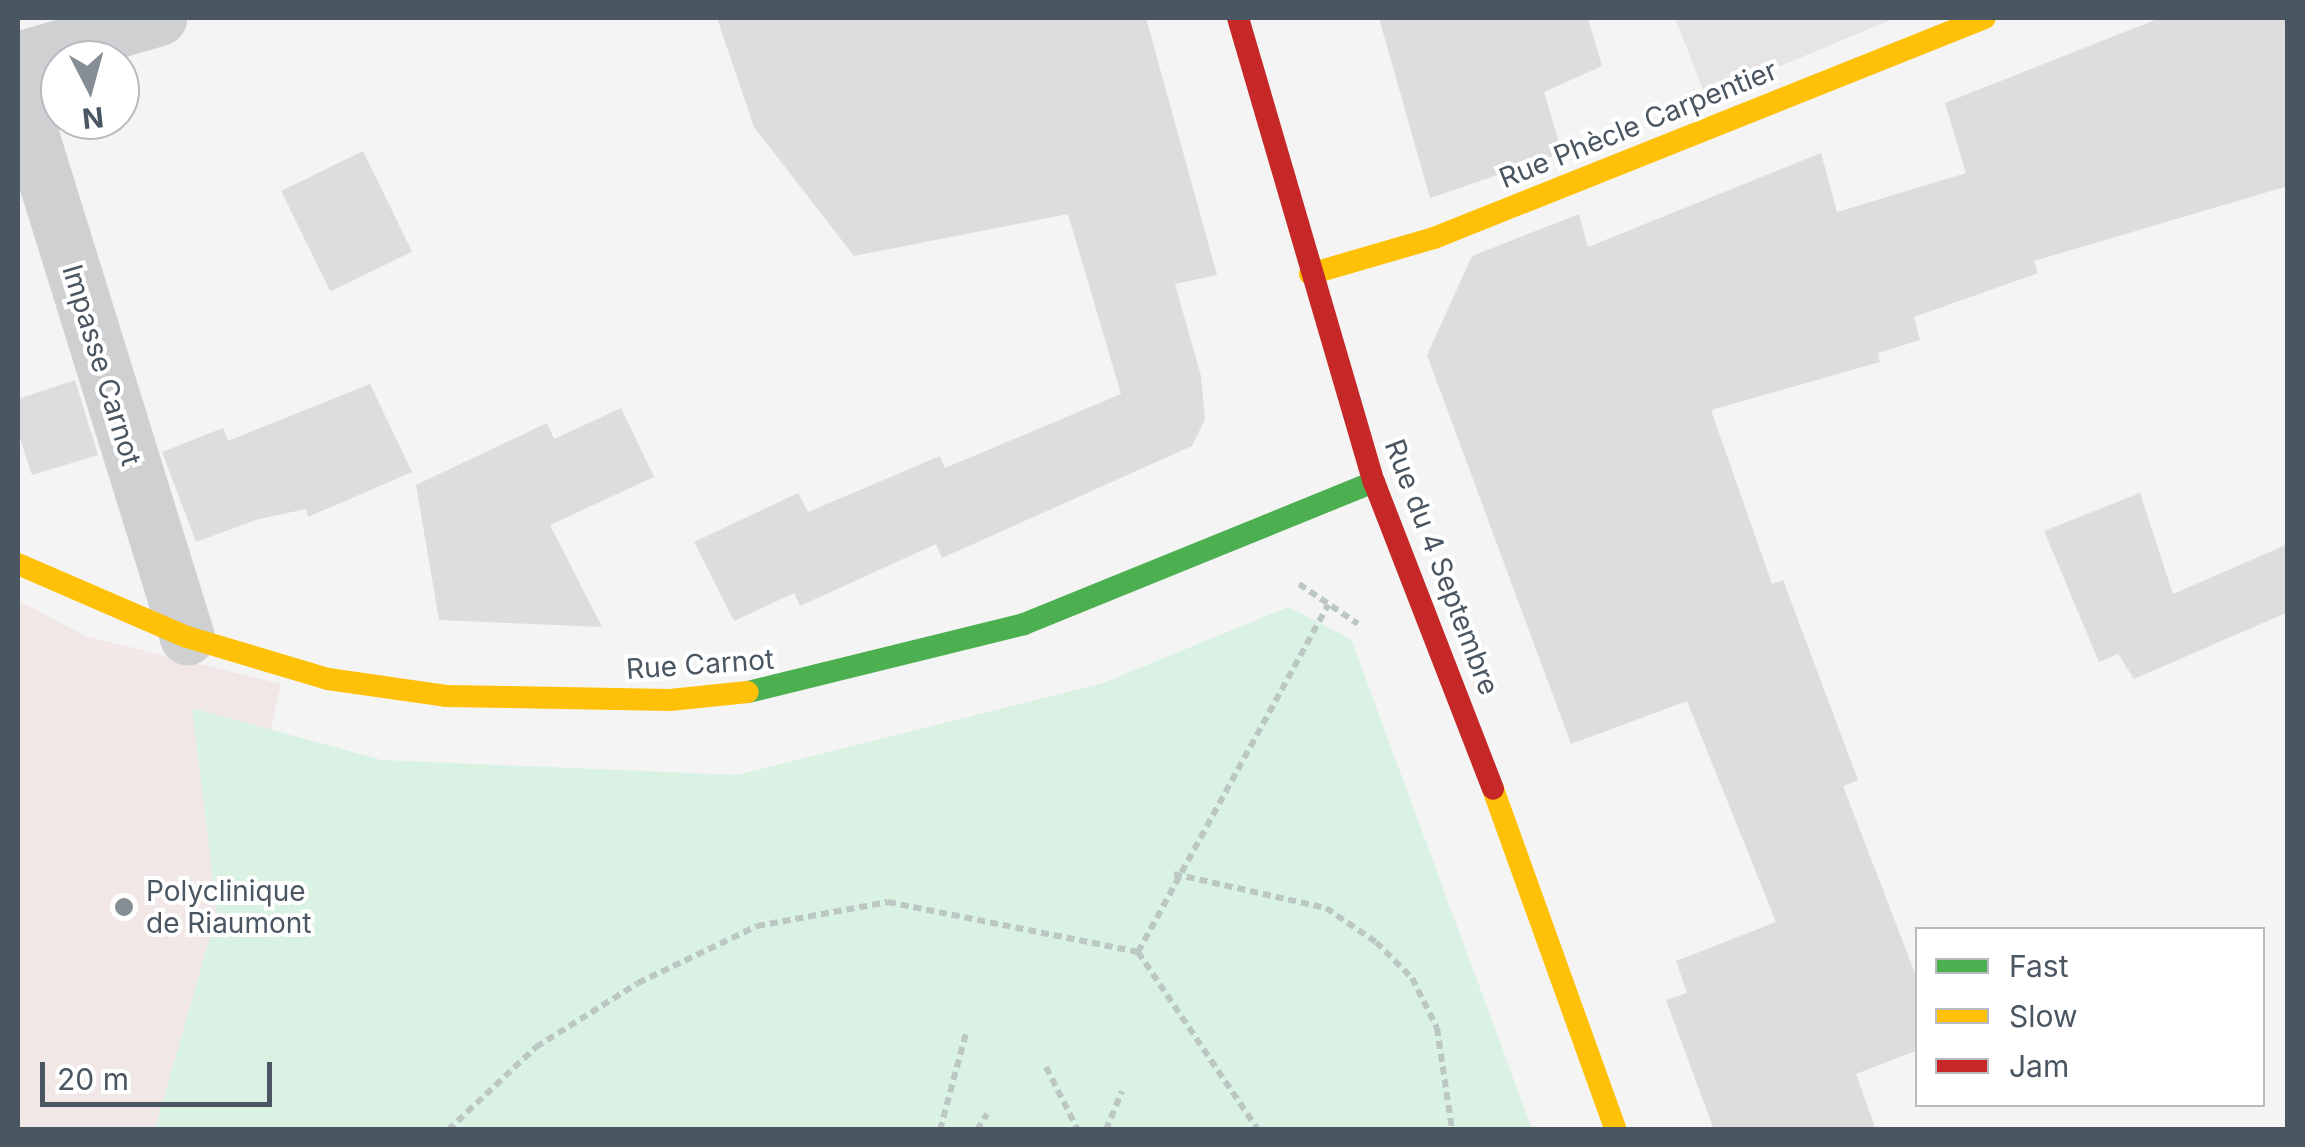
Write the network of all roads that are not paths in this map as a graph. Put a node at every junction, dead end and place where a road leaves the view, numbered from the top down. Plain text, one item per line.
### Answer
1 (159, 18) edge
2 (1238, 18) edge
3 (1985, 18) edge
4 (18, 59) edge
5 (18, 92) edge
6 (1310, 274) junction
7 (1374, 482) junction
8 (18, 564) edge
9 (187, 637) junction
10 (1616, 1130) edge

1 - 4 street
2 - 6 street, Rue du 4 Septembre
3 - 6 street, Rue Phècle Carpentier
5 - 9 street, Impasse Carnot
6 - 7 street, Rue du 4 Septembre
7 - 9 street, Rue Carnot
7 - 10 street, Rue du 4 Septembre
8 - 9 street, Rue Carnot

